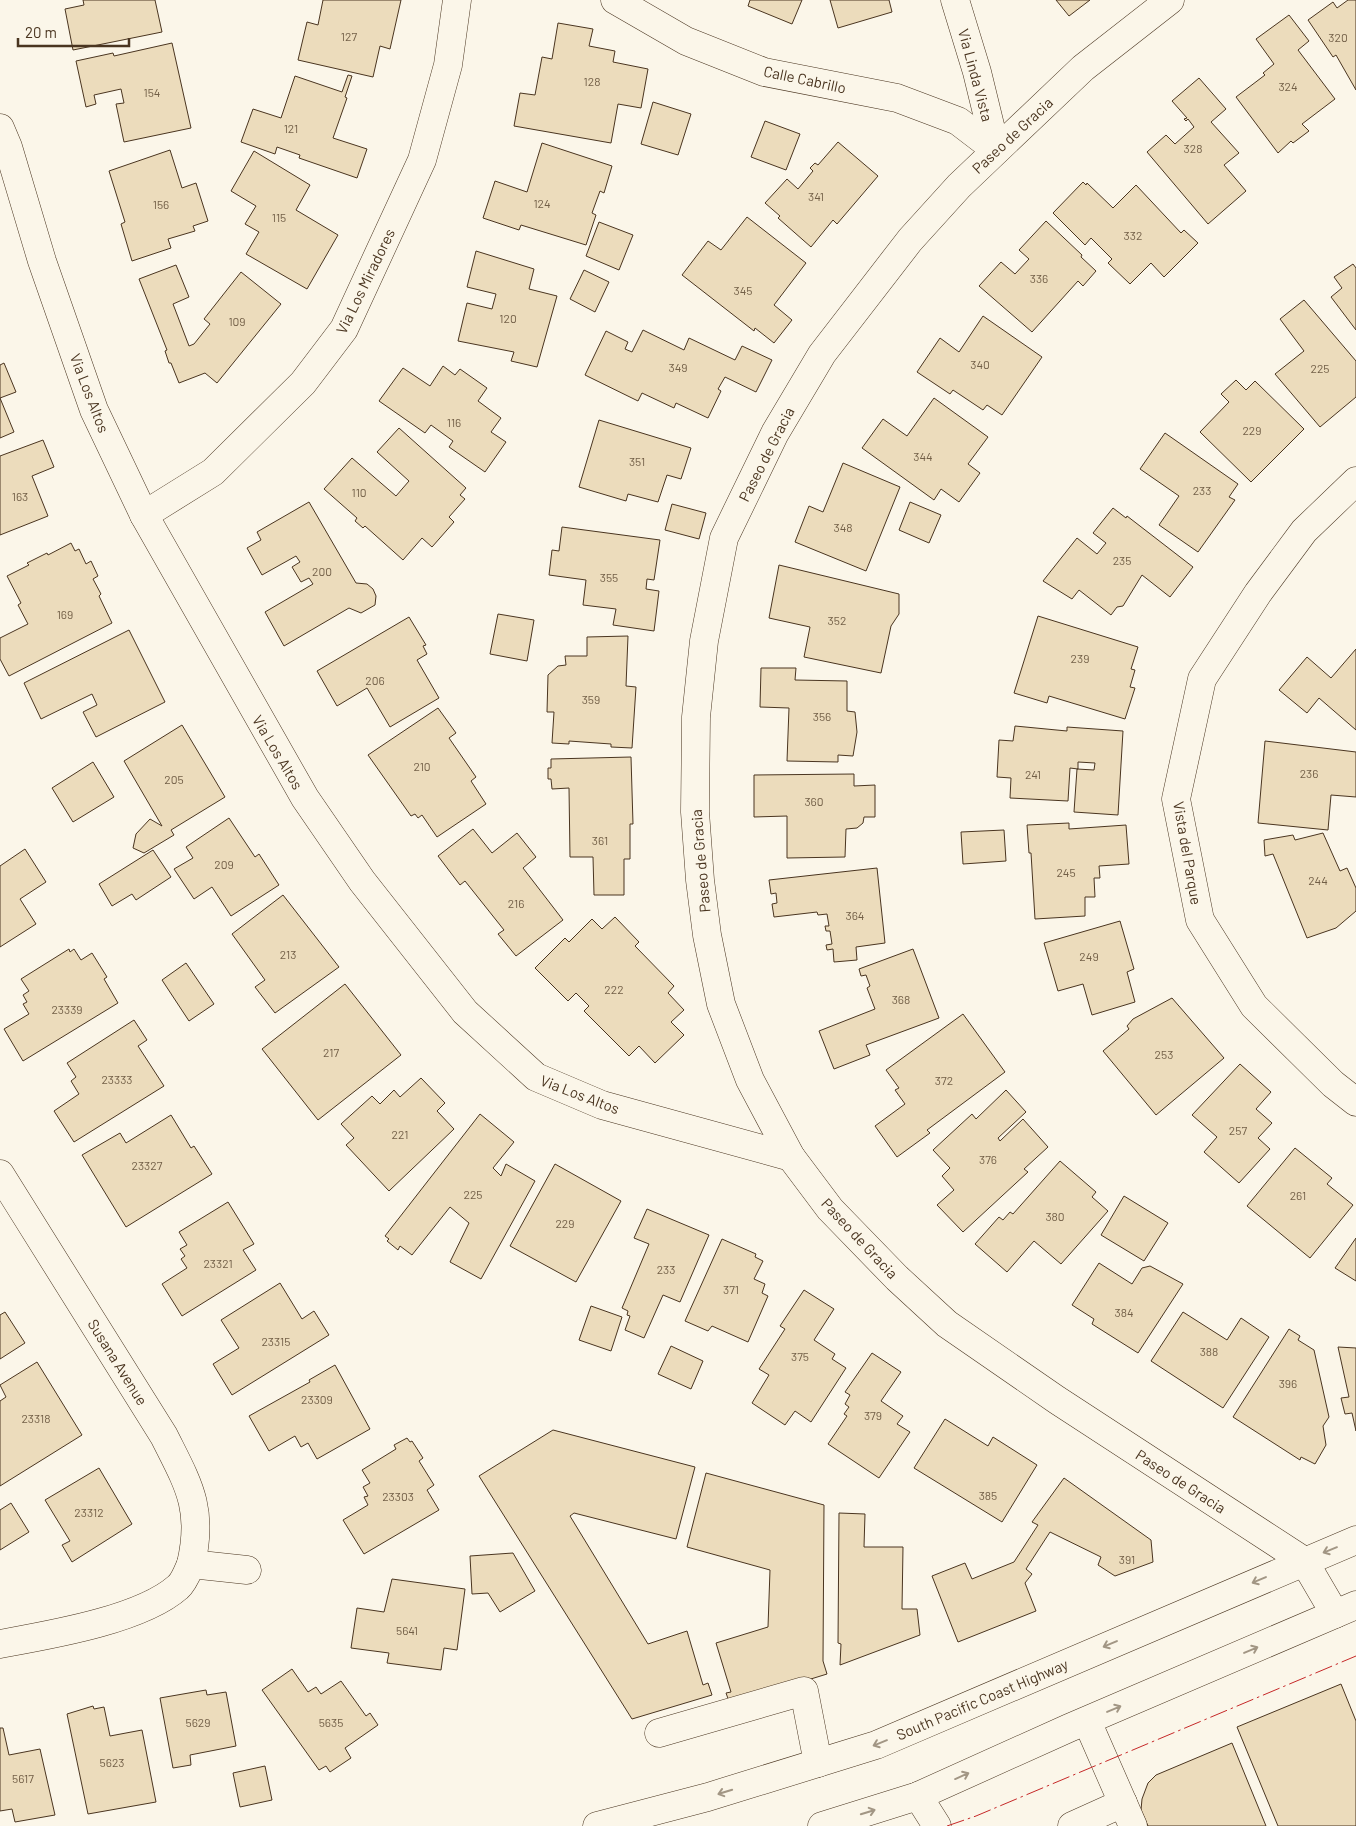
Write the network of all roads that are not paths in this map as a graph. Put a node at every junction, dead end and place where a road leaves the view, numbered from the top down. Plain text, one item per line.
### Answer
1 (457, 0) edge
2 (615, 0) edge
3 (955, 0) edge
4 (1170, 0) edge
5 (0, 128) edge
6 (996, 150) junction
7 (1356, 480) edge
8 (144, 515) junction
9 (1356, 1102) edge
10 (791, 1157) junction
11 (0, 1174) edge
12 (1356, 1540) edge
13 (1304, 1561) junction
14 (191, 1564) junction
15 (247, 1570) dead end
16 (1346, 1610) edge
17 (0, 1644) edge
18 (1086, 1721) junction
19 (659, 1733) dead end
20 (818, 1763) junction
21 (918, 1796) junction
22 (1128, 1815) edge
23 (597, 1826) edge
24 (822, 1826) edge
25 (937, 1826) edge
26 (1072, 1826) edge

1 - 8 main road, Via Los Miradores
2 - 6 main road, Calle Cabrillo
3 - 6 main road, Via Linda Vista
4 - 6 main road, Paseo de Gracia
5 - 8 main road, Via Los Altos
6 - 10 main road, Paseo de Gracia
7 - 9 main road, Vista del Parque
8 - 10 main road, Via Los Altos
10 - 13 main road, Paseo de Gracia
11 - 14 main road, Susana Avenue
12 -> 13 main road, South Pacific Coast Highway
13 - 16 main road, Paseo de Gracia
13 -> 20 main road, South Pacific Coast Highway
14 - 15 main road
14 - 17 main road, Susana Avenue
18 -> 16 main road
21 -> 18 main road
18 - 22 main road
19 - 20 main road
20 -> 23 main road, South Pacific Coast Highway
24 -> 21 main road
21 - 25 main road
22 - 26 main road

